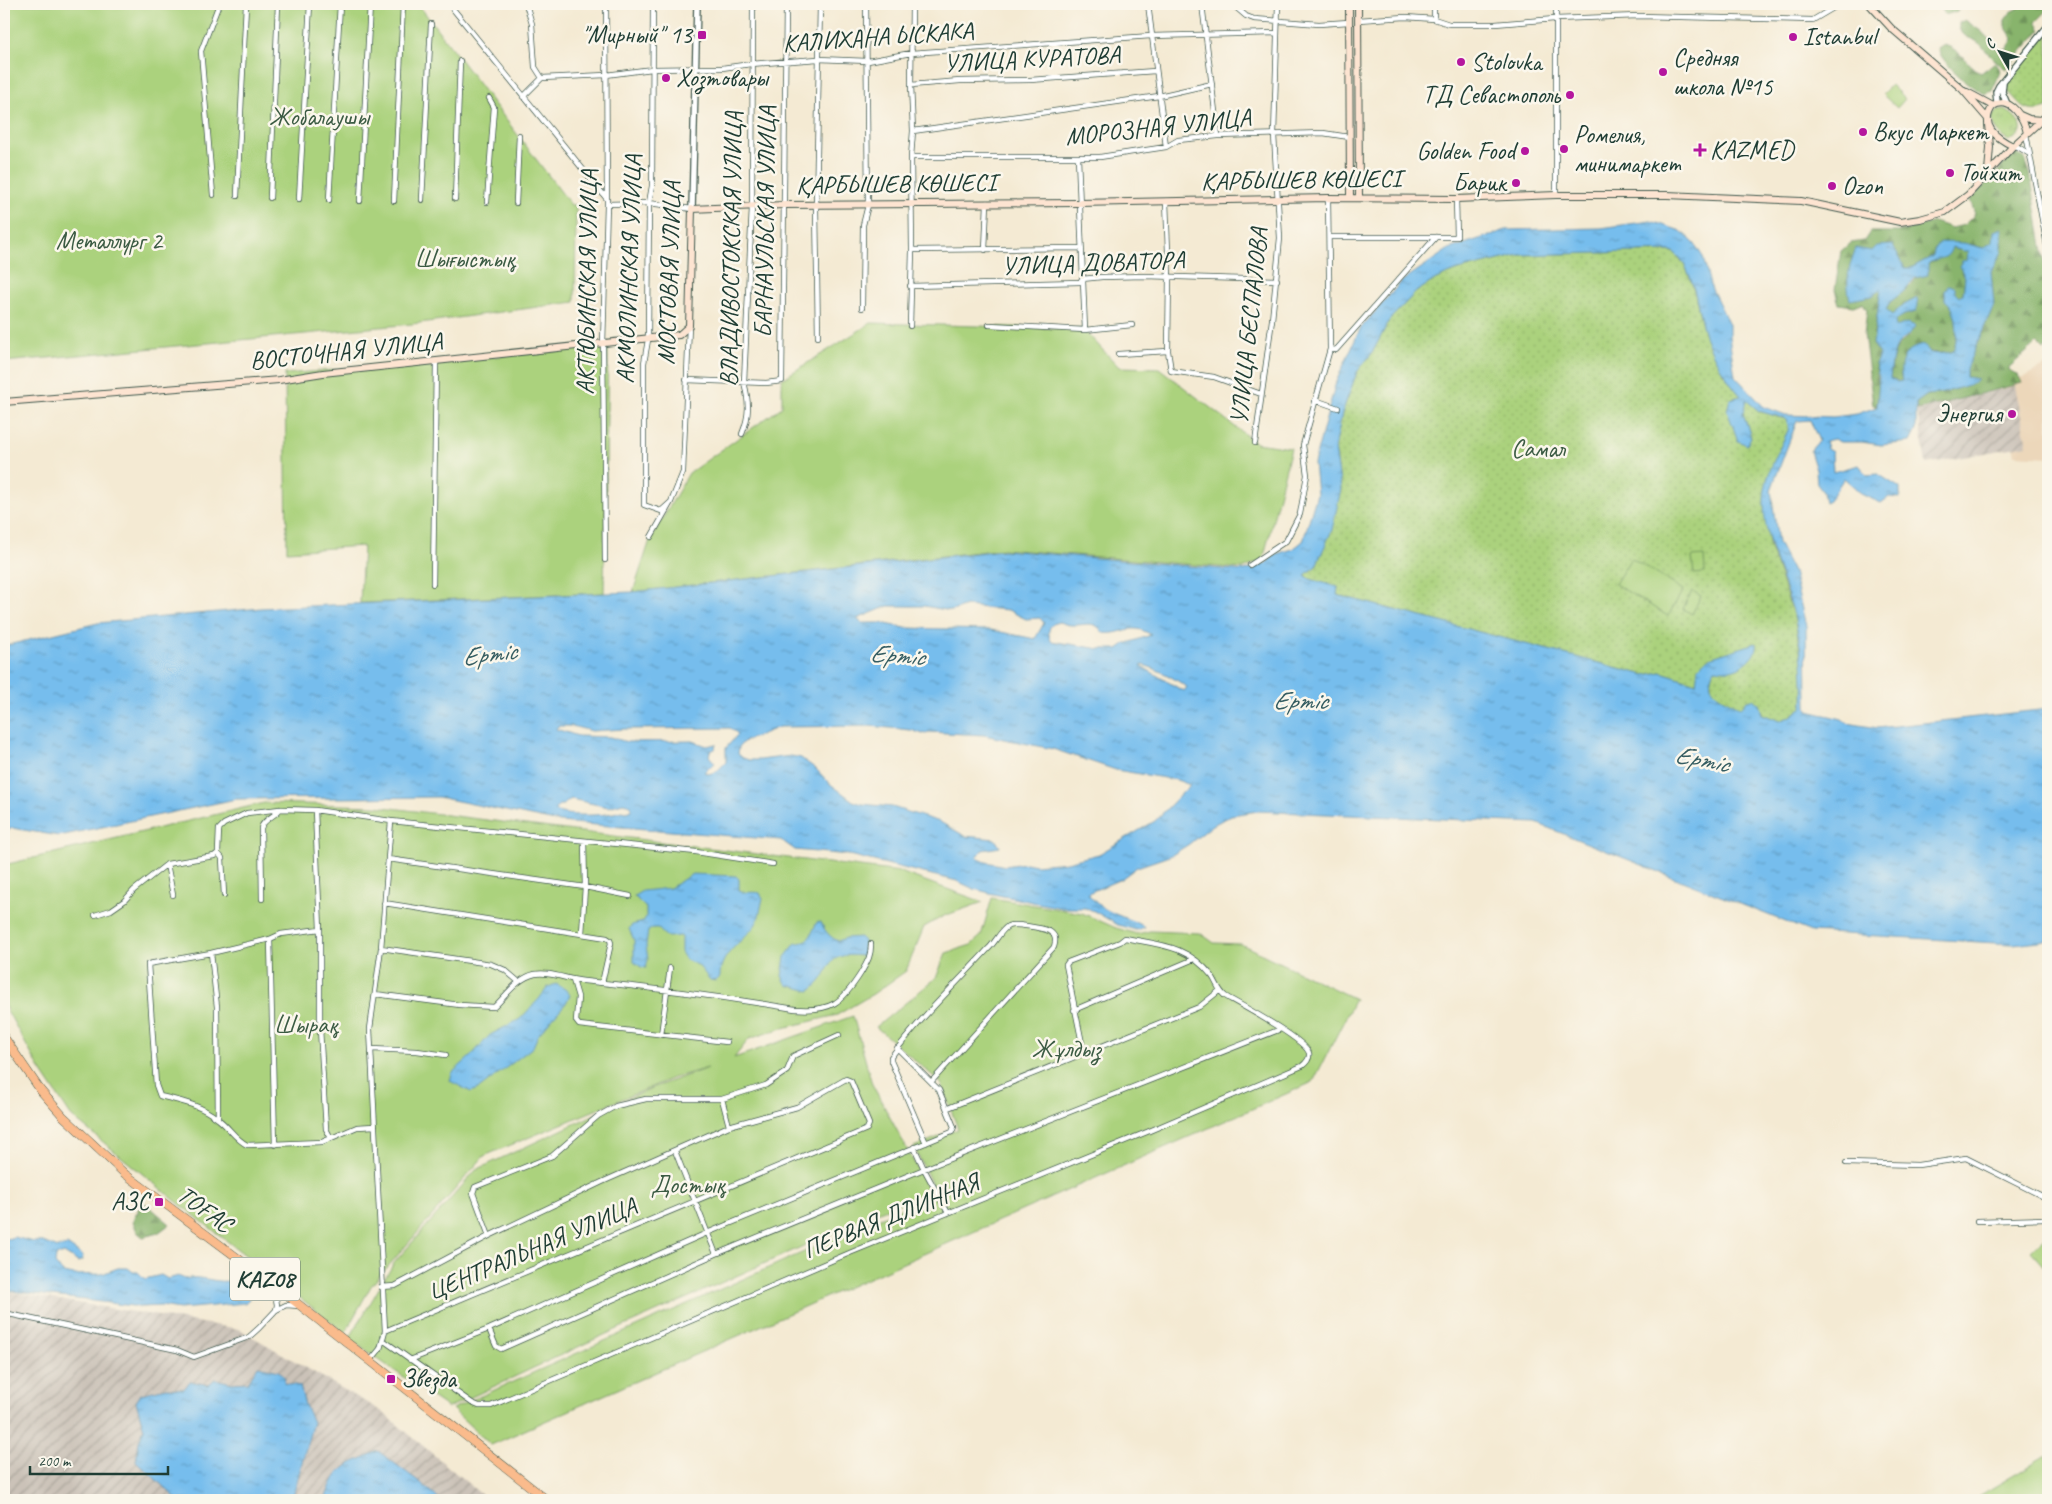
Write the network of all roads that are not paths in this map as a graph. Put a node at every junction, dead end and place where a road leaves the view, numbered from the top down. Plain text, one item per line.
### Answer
1 (219, 4) edge
2 (246, 4) edge
3 (278, 4) edge
4 (310, 4) edge
5 (340, 4) edge
6 (370, 4) edge
7 (403, 4) edge
8 (449, 4) edge
9 (526, 4) edge
10 (606, 4) edge
11 (652, 4) edge
12 (697, 4) edge
13 (753, 4) edge
14 (786, 4) edge
15 (820, 4) edge
16 (866, 4) edge
17 (912, 4) edge
18 (1148, 4) edge
19 (1202, 4) edge
20 (1232, 4) edge
21 (1278, 4) edge
22 (1349, 4) edge
23 (1358, 4) edge
24 (1434, 4) edge
25 (1556, 4) edge
26 (1840, 4) edge
27 (1869, 4) edge
28 (1434, 19) junction
29 (1556, 19) junction
30 (1358, 20) junction
31 (1277, 21) junction
32 (1348, 22) junction
33 (431, 24) dead end
34 (2048, 26) edge
35 (1277, 33) junction
36 (1205, 34) junction
37 (1152, 36) junction
38 (911, 53) junction
39 (818, 59) junction
40 (460, 61) dead end
41 (868, 61) junction
42 (785, 62) junction
43 (751, 64) junction
44 (695, 68) junction
45 (652, 69) junction
46 (1155, 71) junction
47 (606, 75) junction
48 (542, 78) junction
49 (2004, 78) junction
50 (1212, 84) junction
51 (911, 85) junction
52 (1962, 89) junction
53 (1159, 96) junction
54 (523, 97) junction
55 (489, 98) dead end
56 (2008, 104) junction
57 (1995, 105) junction
58 (2048, 114) edge
59 (2020, 115) junction
60 (1987, 120) junction
61 (2042, 120) junction
62 (913, 131) junction
63 (2026, 134) junction
64 (1274, 135) junction
65 (519, 136) dead end
66 (1218, 136) junction
67 (1349, 137) junction
68 (2013, 146) junction
69 (1166, 147) junction
70 (2029, 154) junction
71 (911, 157) junction
72 (1078, 157) junction
73 (1988, 172) junction
74 (1556, 195) junction
75 (213, 196) dead end
76 (237, 196) dead end
77 (1350, 197) junction
78 (270, 198) dead end
79 (1328, 198) junction
80 (1359, 198) junction
81 (300, 199) dead end
82 (455, 199) dead end
83 (1456, 199) junction
84 (330, 200) dead end
85 (422, 200) dead end
86 (1279, 200) junction
87 (360, 201) dead end
88 (394, 201) dead end
89 (1166, 201) junction
90 (487, 202) dead end
91 (607, 202) junction
92 (516, 203) dead end
93 (648, 203) junction
94 (987, 203) junction
95 (1079, 203) junction
96 (912, 204) junction
97 (784, 205) junction
98 (868, 205) junction
99 (816, 206) junction
100 (752, 207) junction
101 (692, 209) junction
102 (1329, 237) junction
103 (1436, 237) junction
104 (1080, 248) junction
105 (912, 250) junction
106 (985, 250) junction
107 (2048, 251) edge
108 (1169, 277) junction
109 (1082, 279) junction
110 (1277, 280) junction
111 (910, 286) junction
112 (862, 308) dead end
113 (989, 325) dead end
114 (689, 326) junction
115 (910, 326) dead end
116 (1132, 326) dead end
117 (1084, 330) junction
118 (818, 337) dead end
119 (648, 340) junction
120 (603, 344) junction
121 (1330, 349) junction
122 (1168, 351) junction
123 (1118, 354) dead end
124 (436, 362) junction
125 (686, 380) junction
126 (744, 382) junction
127 (1261, 394) junction
128 (1315, 400) junction
129 (4, 402) edge
130 (1338, 408) dead end
131 (742, 434) dead end
132 (1255, 443) dead end
133 (671, 502) junction
134 (651, 537) dead end
135 (605, 560) dead end
136 (1250, 565) dead end
137 (433, 584) dead end
138 (280, 809) junction
139 (315, 810) junction
140 (391, 821) junction
141 (584, 841) junction
142 (218, 853) junction
143 (388, 859) junction
144 (167, 864) junction
145 (773, 864) dead end
146 (585, 887) junction
147 (173, 894) dead end
148 (224, 895) dead end
149 (630, 896) dead end
150 (262, 899) dead end
151 (384, 903) junction
152 (95, 915) dead end
153 (320, 929) junction
154 (582, 933) junction
155 (270, 939) junction
156 (871, 944) dead end
157 (381, 948) junction
158 (211, 953) junction
159 (1194, 959) junction
160 (670, 968) dead end
161 (573, 980) junction
162 (519, 982) junction
163 (602, 983) junction
164 (667, 989) junction
165 (1219, 991) junction
166 (375, 994) junction
167 (1074, 1010) junction
168 (1281, 1029) junction
169 (661, 1035) junction
170 (839, 1035) dead end
171 (4, 1037) edge
172 (726, 1042) dead end
173 (371, 1048) junction
174 (897, 1048) junction
175 (1084, 1053) junction
176 (446, 1055) dead end
177 (932, 1081) junction
178 (722, 1099) junction
179 (948, 1108) junction
180 (218, 1119) junction
181 (375, 1126) junction
182 (729, 1126) junction
183 (331, 1138) junction
184 (926, 1142) junction
185 (275, 1145) junction
186 (914, 1147) junction
187 (675, 1151) junction
188 (1846, 1163) dead end
189 (924, 1170) junction
190 (2048, 1199) edge
191 (694, 1201) junction
192 (948, 1213) junction
193 (2048, 1219) edge
194 (1977, 1221) dead end
195 (707, 1233) junction
196 (489, 1236) junction
197 (716, 1254) junction
198 (274, 1285) junction
199 (381, 1287) junction
200 (301, 1306) junction
201 (276, 1310) junction
202 (4, 1313) edge
203 (489, 1329) junction
204 (385, 1331) junction
205 (383, 1340) junction
206 (410, 1360) junction
207 (370, 1361) junction
208 (547, 1500) edge

1 - 75 street
2 - 76 street
3 - 78 street
4 - 81 street
5 - 84 street
6 - 87 street
7 - 88 street
8 - 54 street
9 - 48 street
10 - 47 street, АКТЮБИНСКАЯ УЛИЦА
11 - 45 street, АКМОЛИНСКАЯ УЛИЦА
12 - 44 street, МОСТОВАЯ УЛИЦА
13 - 43 street, ВЛАДИВОСТОКСКАЯ УЛИЦА
14 - 42 street, БАРНАУЛЬСКАЯ УЛИЦА
15 - 39 street
16 - 41 street
17 - 38 street, УЛИЦА КУРАТОВА
18 - 37 street
19 - 36 street
20 - 31 street
21 - 31 street, УЛИЦА БЕСПАЛОВА
22 - 32 main road
23 - 30 main road
24 - 28 street
25 - 29 street
26 - 29 street
27 - 52 main road
28 - 29 street
28 - 30 street
29 - 74 street
30 - 32 main road
30 - 80 main road
31 - 32 street
31 - 35 street, УЛИЦА БЕСПАЛОВА
32 - 67 main road
33 - 85 street
34 - 49 street
35 - 36 street, КАЛИХАНА ЫСКАКА
35 - 64 street, УЛИЦА БЕСПАЛОВА
36 - 37 street, КАЛИХАНА ЫСКАКА
36 - 50 street
37 - 38 street, КАЛИХАНА ЫСКАКА
37 - 46 street
38 - 41 street, КАЛИХАНА ЫСКАКА
38 - 51 street, УЛИЦА КУРАТОВА
39 - 41 street, КАЛИХАНА ЫСКАКА
39 - 42 street, КАЛИХАНА ЫСКАКА
39 - 99 street
40 - 82 street
41 - 98 street
42 - 43 street, КАЛИХАНА ЫСКАКА
42 - 97 street, БАРНАУЛЬСКАЯ УЛИЦА
43 - 44 street, КАЛИХАНА ЫСКАКА
43 - 100 street, ВЛАДИВОСТОКСКАЯ УЛИЦА
44 - 45 street, КАЛИХАНА ЫСКАКА
44 - 101 street, МОСТОВАЯ УЛИЦА
45 - 47 street, КАЛИХАНА ЫСКАКА
45 - 93 street, АКМОЛИНСКАЯ УЛИЦА
46 - 51 street, УЛИЦА КУРАТОВА
46 - 53 street
47 - 48 street, КАЛИХАНА ЫСКАКА
47 - 91 street, АКТЮБИНСКАЯ УЛИЦА
48 - 54 street
49 - 56 street
49 - 57 street
50 - 53 street
50 - 66 street
51 - 62 street, УЛИЦА КУРАТОВА
52 - 57 main road
52 - 60 main road
53 - 62 street
53 - 69 street
54 - 91 street
55 - 90 street
56 - 57 main road
56 - 59 main road
57 - 60 main road
58 - 61 main road, ҚАРБЫШЕВ КӨШЕСІ
59 - 61 main road
59 - 63 main road
60 - 68 main road
60 - 73 main road
61 - 63 main road, ҚАРБЫШЕВ КӨШЕСІ
62 - 71 street, УЛИЦА КУРАТОВА
63 - 68 main road, ҚАРБЫШЕВ КӨШЕСІ
63 - 70 street
64 - 66 street, МОРОЗНАЯ УЛИЦА
64 - 67 street, МОРОЗНАЯ УЛИЦА
64 - 86 street, УЛИЦА БЕСПАЛОВА
65 - 92 street
66 - 69 street, МОРОЗНАЯ УЛИЦА
67 - 77 main road
68 - 70 street
68 - 73 main road, ҚАРБЫШЕВ КӨШЕСІ
69 - 72 street, МОРОЗНАЯ УЛИЦА
70 - 107 street
71 - 72 street, МОРОЗНАЯ УЛИЦА
71 - 96 street, УЛИЦА КУРАТОВА
72 - 95 street
73 - 74 main road, ҚАРБЫШЕВ КӨШЕСІ
74 - 83 main road, ҚАРБЫШЕВ КӨШЕСІ
77 - 79 main road, ҚАРБЫШЕВ КӨШЕСІ
77 - 80 main road, ҚАРБЫШЕВ КӨШЕСІ
79 - 86 main road, ҚАРБЫШЕВ КӨШЕСІ
79 - 102 street
80 - 83 main road, ҚАРБЫШЕВ КӨШЕСІ
83 - 103 street
86 - 89 main road, ҚАРБЫШЕВ КӨШЕСІ
86 - 110 street, УЛИЦА БЕСПАЛОВА
89 - 95 main road, ҚАРБЫШЕВ КӨШЕСІ
89 - 108 street
91 - 93 street
91 - 120 street, АКТЮБИНСКАЯ УЛИЦА
93 - 101 street
93 - 119 street, АКМОЛИНСКАЯ УЛИЦА
94 - 95 main road, ҚАРБЫШЕВ КӨШЕСІ
94 - 96 main road, ҚАРБЫШЕВ КӨШЕСІ
94 - 106 street
95 - 104 street
96 - 98 main road, ҚАРБЫШЕВ КӨШЕСІ
96 - 105 street, УЛИЦА КУРАТОВА
97 - 99 main road, ҚАРБЫШЕВ КӨШЕСІ
97 - 100 main road, ҚАРБЫШЕВ КӨШЕСІ
97 - 126 street, БАРНАУЛЬСКАЯ УЛИЦА
98 - 99 main road, ҚАРБЫШЕВ КӨШЕСІ
98 - 112 street
99 - 118 street
100 - 101 main road, ҚАРБЫШЕВ КӨШЕСІ
100 - 126 street, ВЛАДИВОСТОКСКАЯ УЛИЦА
101 - 114 main road, МОСТОВАЯ УЛИЦА
102 - 103 street
102 - 121 street
103 - 121 street
104 - 106 street
104 - 109 street
105 - 106 street
105 - 111 street, УЛИЦА КУРАТОВА
108 - 109 street, УЛИЦА ДОВАТОРА
108 - 110 street, УЛИЦА ДОВАТОРА
108 - 122 street
109 - 111 street, УЛИЦА ДОВАТОРА
109 - 117 street
110 - 127 street, УЛИЦА БЕСПАЛОВА
111 - 115 street, УЛИЦА КУРАТОВА
113 - 117 street
114 - 119 main road, ВОСТОЧНАЯ УЛИЦА
114 - 125 street, МОСТОВАЯ УЛИЦА
116 - 117 street
119 - 120 main road, ВОСТОЧНАЯ УЛИЦА
119 - 133 street, АКМОЛИНСКАЯ УЛИЦА
120 - 124 main road, ВОСТОЧНАЯ УЛИЦА
120 - 135 street, АКТЮБИНСКАЯ УЛИЦА
121 - 128 street
122 - 123 street
122 - 127 street
124 - 129 main road, ВОСТОЧНАЯ УЛИЦА
124 - 137 street
125 - 126 street
125 - 133 street, МОСТОВАЯ УЛИЦА
126 - 131 street, ВЛАДИВОСТОКСКАЯ УЛИЦА
127 - 132 street, УЛИЦА БЕСПАЛОВА
128 - 130 street
128 - 136 street
133 - 134 street, МОСТОВАЯ УЛИЦА
138 - 139 street
138 - 142 street
138 - 150 street
139 - 140 street
139 - 153 street
140 - 141 street
140 - 143 street
141 - 145 street
141 - 146 street
142 - 144 street
142 - 148 street
143 - 146 street
143 - 151 street
144 - 147 street
144 - 152 street
146 - 149 street
146 - 154 street
151 - 154 street
151 - 157 street
153 - 155 street
153 - 183 street
154 - 163 street
155 - 158 street
155 - 185 street
156 - 164 street
157 - 162 street
157 - 166 street
158 - 180 street
158 - 180 street
159 - 165 street
159 - 167 street
159 - 167 street
160 - 164 street
161 - 162 street
161 - 163 street
161 - 169 street
162 - 166 street
163 - 164 street
164 - 169 street
165 - 168 street
165 - 175 street
166 - 173 street
167 - 175 street
168 - 189 street
168 - 192 street, ПЕРВАЯ ДЛИННАЯ
169 - 172 street
170 - 178 street
171 - 198 highway, ТОҒАС / KAZ08
173 - 176 street
173 - 181 street
174 - 177 street
174 - 177 street
174 - 184 street
175 - 179 street
177 - 179 street
178 - 182 street
178 - 196 street
179 - 184 street
180 - 185 street
181 - 183 street
181 - 199 street
182 - 187 street
182 - 191 street, ЦЕНТРАЛЬНАЯ УЛИЦА
183 - 185 street
184 - 186 street
186 - 189 street
186 - 195 street
187 - 191 street
187 - 196 street
188 - 190 street
189 - 192 street
189 - 197 street
191 - 195 street
191 - 204 street, ЦЕНТРАЛЬНАЯ УЛИЦА
192 - 206 street, ПЕРВАЯ ДЛИННАЯ
193 - 194 street
195 - 197 street
195 - 203 street
196 - 199 street
197 - 203 street
198 - 200 highway, ТОҒАС / KAZ08
198 - 201 street
199 - 204 street
200 - 201 street
200 - 207 highway, ТОҒАС / KAZ08
201 - 202 street
203 - 206 street
204 - 205 street
205 - 206 street
205 - 207 street
207 - 208 highway, ТОҒАС / KAZ08

